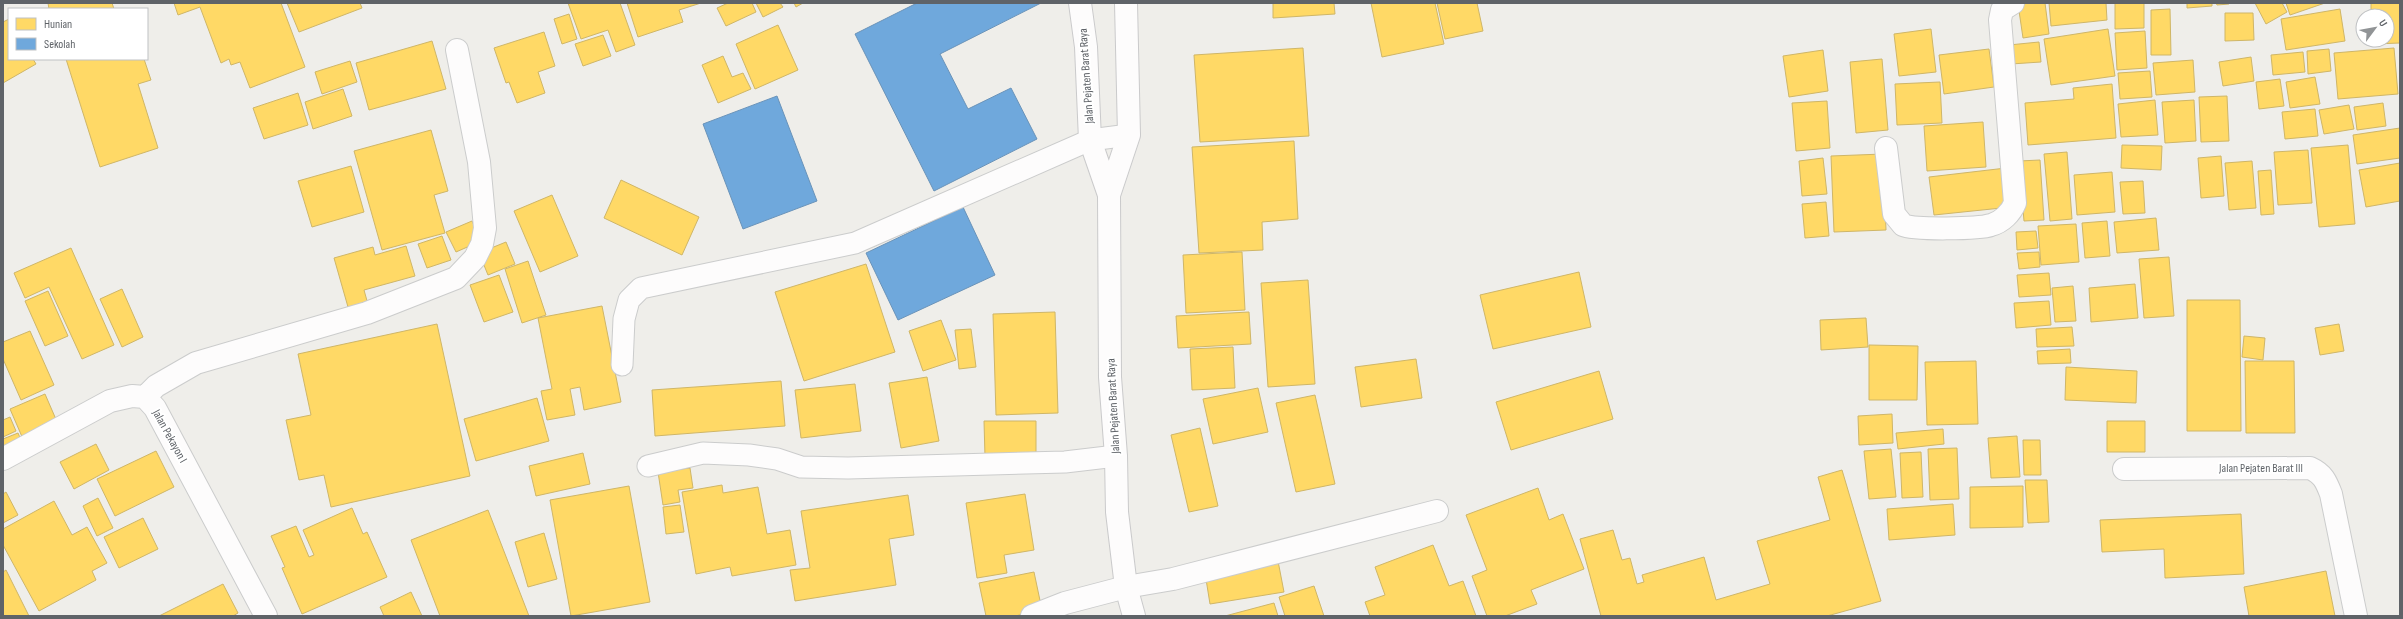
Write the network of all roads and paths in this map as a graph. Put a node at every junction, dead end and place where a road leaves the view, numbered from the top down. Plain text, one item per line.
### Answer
1 (1080, 3) edge
2 (1126, 3) edge
3 (2013, 3) edge
4 (457, 50) dead end
5 (1129, 135) junction
6 (1090, 140) junction
7 (1886, 148) dead end
8 (1109, 195) junction
9 (622, 365) dead end
10 (145, 397) junction
11 (1116, 456) junction
12 (3, 459) edge
13 (648, 466) dead end
14 (2124, 470) dead end
15 (1437, 512) dead end
16 (1126, 587) junction
17 (266, 616) edge
18 (1032, 616) edge
19 (1134, 616) edge
20 (2356, 616) edge

1 - 6 street, Jalan Pejaten Barat Raya
2 - 5 street, Jalan Pejaten Barat Raya
3 - 7 street
4 - 10 street
5 - 6 lane
5 - 8 street, Jalan Pejaten Barat Raya
6 - 8 street, Jalan Pejaten Barat Raya
6 - 9 lane
8 - 11 street, Jalan Pejaten Barat Raya
10 - 12 street, Jalan Pekayon I
10 - 17 street, Jalan Pekayon I
11 - 13 lane
11 - 16 street, Jalan Pejaten Barat Raya
14 - 20 street, Jalan Pejaten Barat III
15 - 16 street
16 - 18 street
16 - 19 street, Jalan Pejaten Barat Raya

